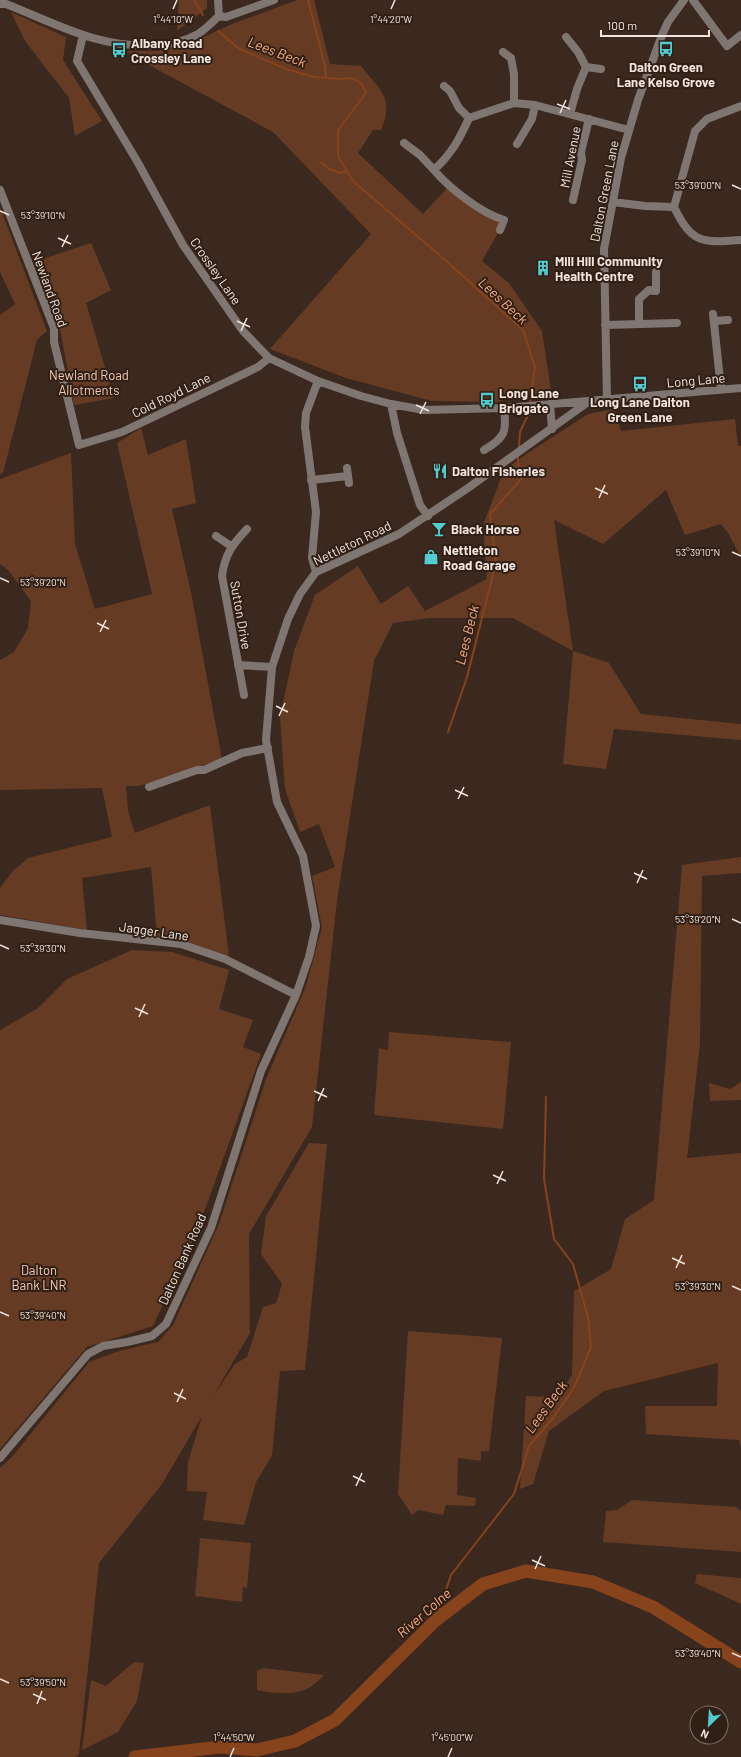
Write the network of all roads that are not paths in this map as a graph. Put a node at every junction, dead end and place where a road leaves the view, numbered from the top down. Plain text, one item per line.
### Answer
1 (218, 0) edge
2 (274, 0) edge
3 (684, 0) edge
4 (693, 0) edge
5 (264, 2) edge
6 (0, 4) edge
7 (219, 16) junction
8 (83, 35) junction
9 (741, 35) edge
10 (566, 37) dead end
11 (503, 52) dead end
12 (586, 67) junction
13 (601, 69) dead end
14 (444, 86) dead end
15 (514, 103) junction
16 (535, 105) junction
17 (741, 106) edge
18 (570, 114) junction
19 (469, 118) junction
20 (589, 119) junction
21 (629, 130) junction
22 (404, 143) dead end
23 (517, 144) dead end
24 (434, 170) junction
25 (0, 190) edge
26 (573, 200) dead end
27 (613, 202) junction
28 (674, 207) junction
29 (500, 230) dead end
30 (741, 240) edge
31 (656, 272) dead end
32 (728, 320) dead end
33 (677, 323) dead end
34 (639, 324) junction
35 (605, 325) junction
36 (269, 358) junction
37 (318, 381) junction
38 (741, 388) edge
39 (721, 390) junction
40 (607, 399) junction
41 (588, 402) junction
42 (391, 404) junction
43 (550, 404) junction
44 (504, 408) junction
45 (552, 429) junction
46 (79, 445) joint
47 (484, 450) dead end
48 (348, 476) dead end
49 (312, 480) junction
50 (428, 516) junction
51 (247, 528) dead end
52 (216, 536) dead end
53 (231, 546) junction
54 (316, 572) junction
55 (238, 665) junction
56 (272, 667) junction
57 (244, 695) dead end
58 (268, 748) junction
59 (149, 786) dead end
60 (0, 920) edge
61 (296, 995) junction
62 (0, 1458) edge

1 - 7 street
2 - 5 street
3 - 21 street, Dalton Green Lane
4 - 9 street
5 - 7 street
6 - 8 street
7 - 8 street
8 - 36 street, Crossley Lane
10 - 12 street
11 - 15 street
12 - 13 street
12 - 18 street
14 - 19 street
15 - 16 street
15 - 19 street
16 - 18 street
16 - 23 street
17 - 28 street
18 - 20 street
19 - 24 street
20 - 21 street
20 - 26 street, Mill Avenue
21 - 27 street, Dalton Green Lane
22 - 24 street
24 - 29 street
25 - 46 street, Newland Road
27 - 28 street
27 - 35 street, Dalton Green Lane
28 - 30 street
31 - 34 street
32 - 39 street
33 - 34 street
34 - 35 street
35 - 40 street, Dalton Green Lane
36 - 37 street, Crossley Lane
36 - 46 street, Cold Royd Lane
37 - 42 street, Crossley Lane
37 - 49 street
38 - 39 street, Long Lane
39 - 40 street, Long Lane
40 - 41 street, Long Lane
41 - 43 street, Long Lane
41 - 45 street, Nettleton Road
42 - 44 street, Long Lane
42 - 50 street
43 - 44 street, Long Lane
43 - 45 street
44 - 47 street
45 - 50 street, Nettleton Road
48 - 49 street
49 - 54 street
50 - 54 street, Nettleton Road
51 - 53 street, Sutton Drive
52 - 53 street
53 - 55 street, Sutton Drive
54 - 56 street, Nettleton Road
55 - 56 street, Sutton Drive
55 - 57 street, Sutton Drive
56 - 58 street, Nettleton Road
58 - 59 street
58 - 61 street, Nettleton Road
60 - 61 street, Jagger Lane
61 - 62 street, Dalton Bank Road

